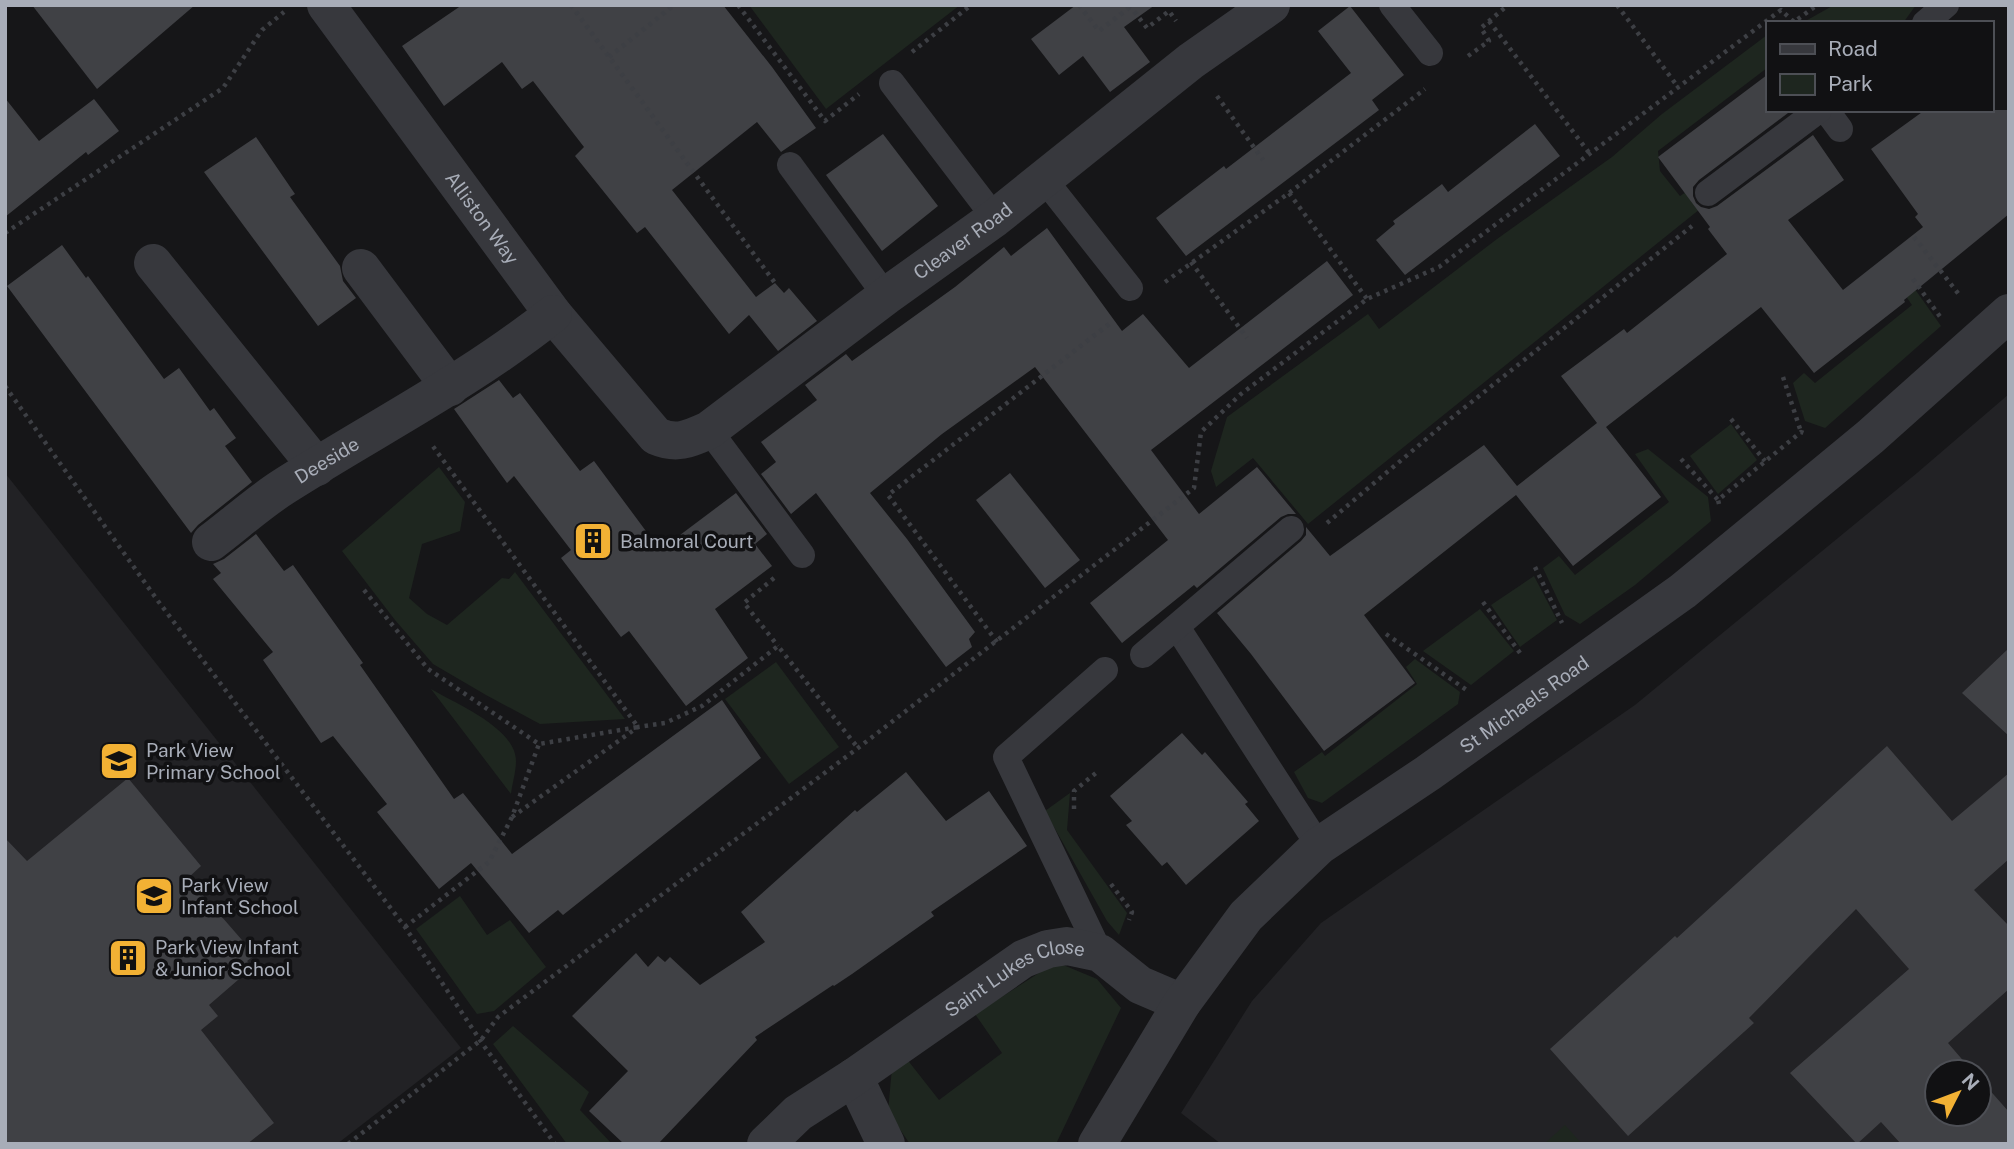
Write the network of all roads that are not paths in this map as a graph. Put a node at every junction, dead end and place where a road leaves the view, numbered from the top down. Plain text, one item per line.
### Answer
1 (327, 5) edge
2 (1271, 5) edge
3 (1392, 5) edge
4 (1947, 5) edge
5 (1927, 21) edge
6 (1430, 53) dead end
7 (892, 83) dead end
8 (1816, 112) edge
9 (790, 165) dead end
10 (1044, 179) junction
11 (1709, 193) road end
12 (995, 218) junction
13 (153, 264) dead end
14 (361, 268) dead end
15 (1130, 288) dead end
16 (886, 296) junction
17 (553, 314) junction
18 (1998, 322) edge
19 (450, 387) junction
20 (646, 426) joint
21 (709, 430) junction
22 (317, 467) junction
23 (1291, 529) road end
24 (211, 542) dead end
25 (802, 555) road end
26 (1177, 627) junction
27 (1143, 656) dead end
28 (1105, 670) dead end
29 (1319, 845) junction
30 (1100, 953) junction
31 (1182, 1003) junction
32 (854, 1077) junction
33 (766, 1144) edge
34 (886, 1144) edge
35 (1097, 1144) edge

1 - 17 street, Alliston Way
2 - 10 street, Cleaver Road
3 - 6 lane
4 - 5 lane
7 - 12 lane
8 - 11 lane
9 - 16 lane
10 - 12 street, Cleaver Road
10 - 15 lane
12 - 16 street, Cleaver Road
13 - 22 street
14 - 19 street
16 - 21 street, Cleaver Road
17 - 19 street, Deeside
17 - 20 street, Alliston Way
18 - 29 street, St Michaels Road
19 - 22 street, Deeside
20 - 21 street, Cleaver Road
21 - 25 lane
22 - 24 street, Deeside
23 - 26 lane
26 - 27 lane
26 - 29 lane
28 - 30 lane
29 - 31 street, St Michaels Road
30 - 31 street, Saint Lukes Close
30 - 32 street, Saint Lukes Close
31 - 35 street, St Michaels Road
32 - 33 street, Saint Lukes Close
32 - 34 street

